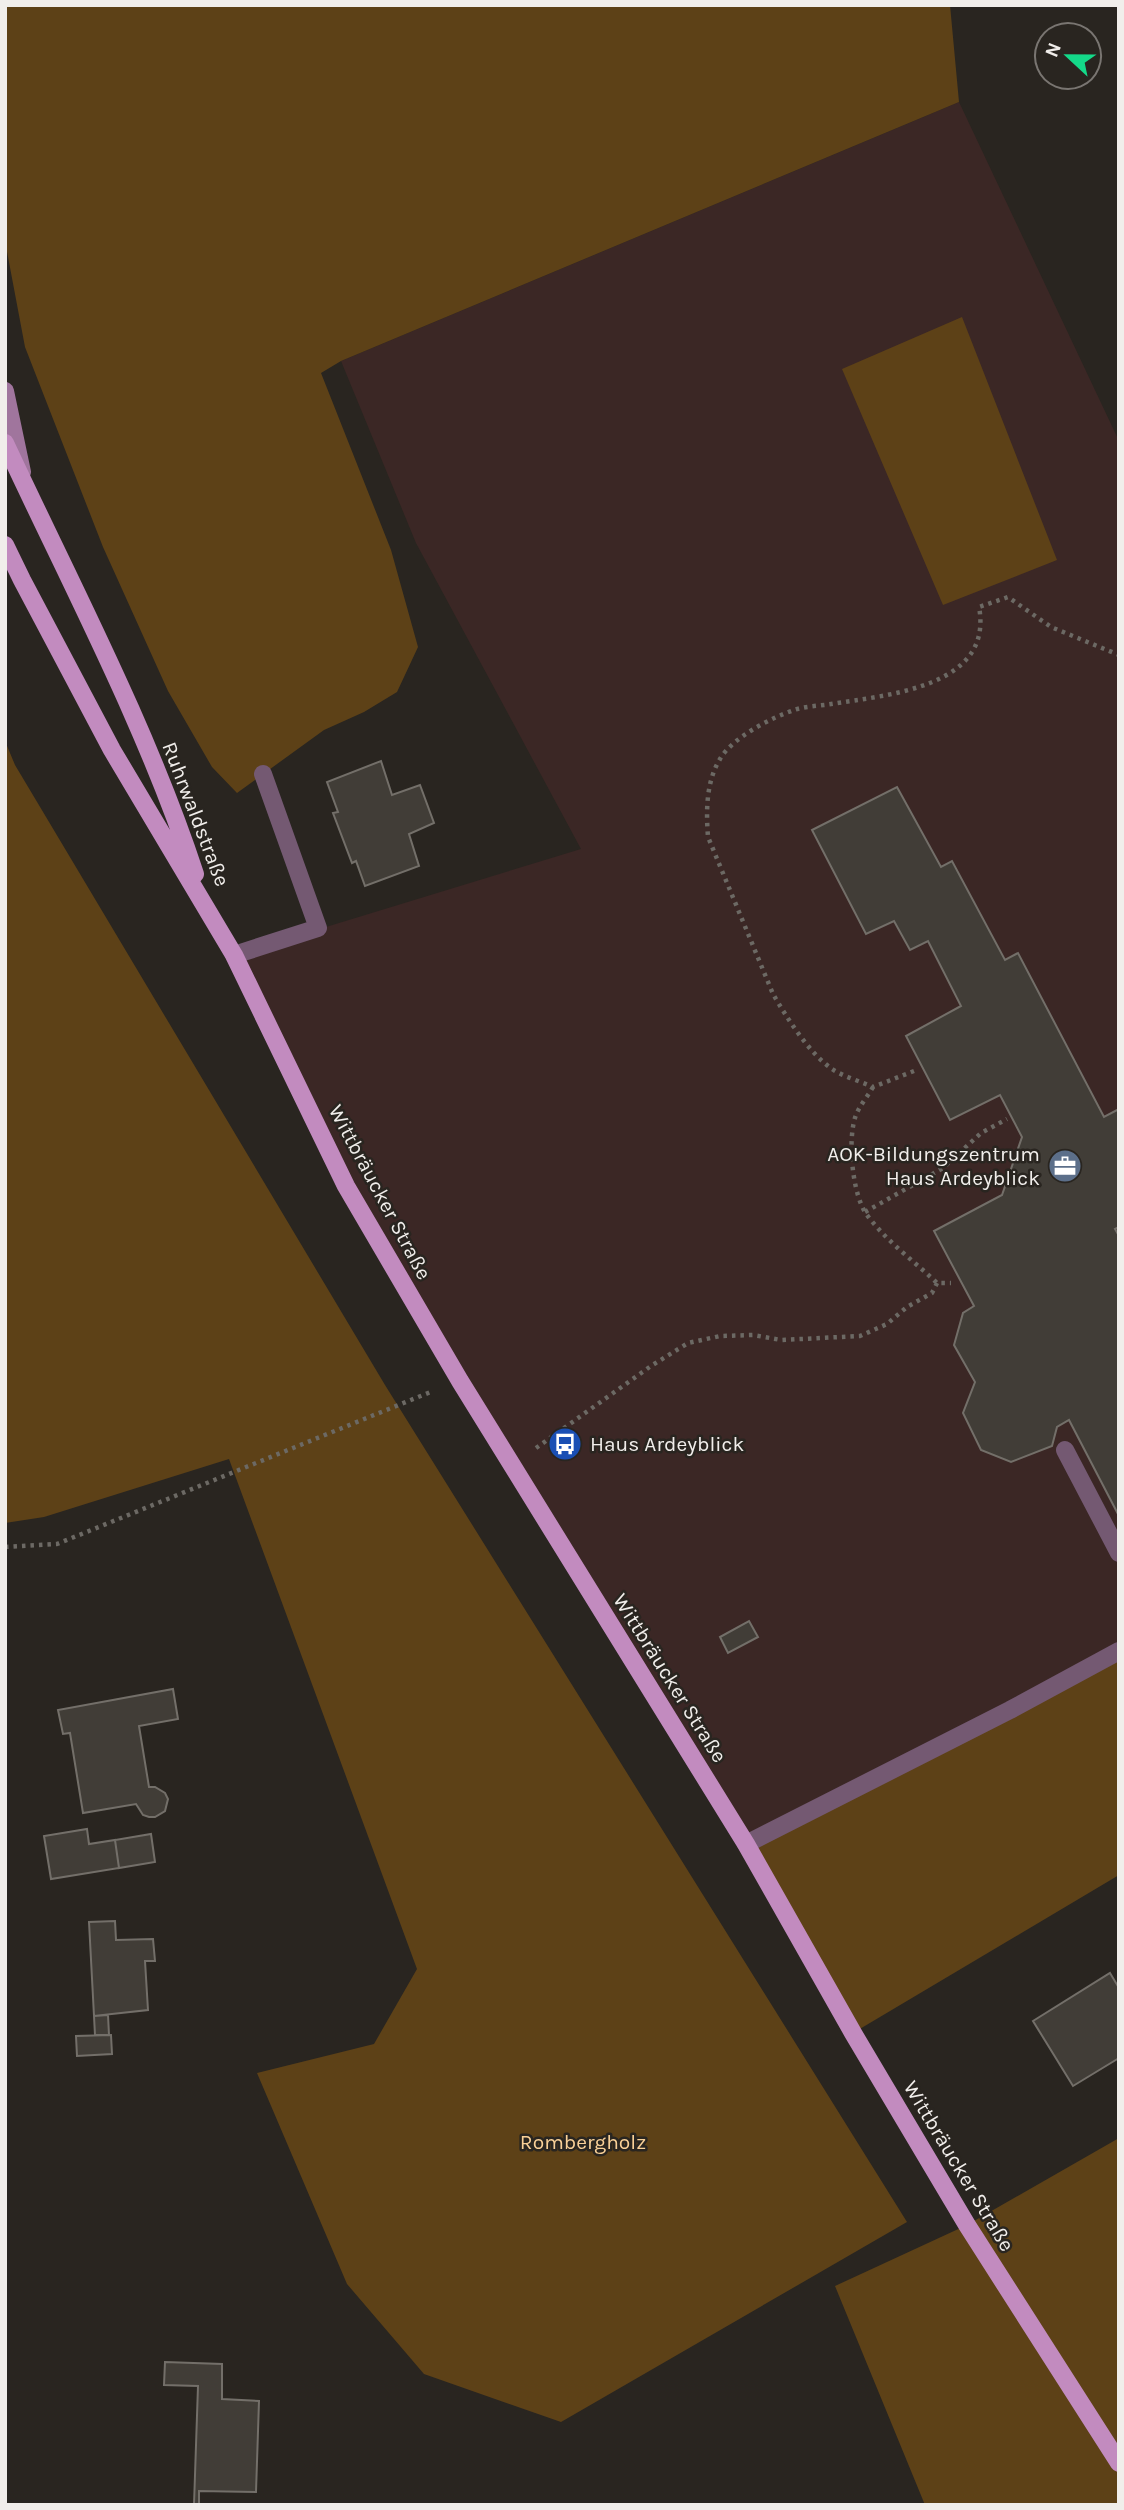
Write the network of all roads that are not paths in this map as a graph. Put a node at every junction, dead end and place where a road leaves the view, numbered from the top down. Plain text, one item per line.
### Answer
1 (5, 391) edge
2 (5, 443) edge
3 (25, 485) junction
4 (5, 545) edge
5 (263, 774) dead end
6 (205, 904) junction
7 (234, 955) junction
8 (1065, 1450) dead end
9 (1119, 1553) edge
10 (1119, 1651) edge
11 (746, 1844) junction
12 (1119, 2463) edge

1 - 3 main road
2 - 3 main road, Ruhrwaldstraße
3 - 6 main road, Ruhrwaldstraße
4 - 6 main road, Ruhrwaldstraße
5 - 7 lane
6 - 7 main road, Wittbräucker Straße
7 - 11 main road, Wittbräucker Straße
8 - 9 lane
10 - 11 lane
11 - 12 main road, Wittbräucker Straße

